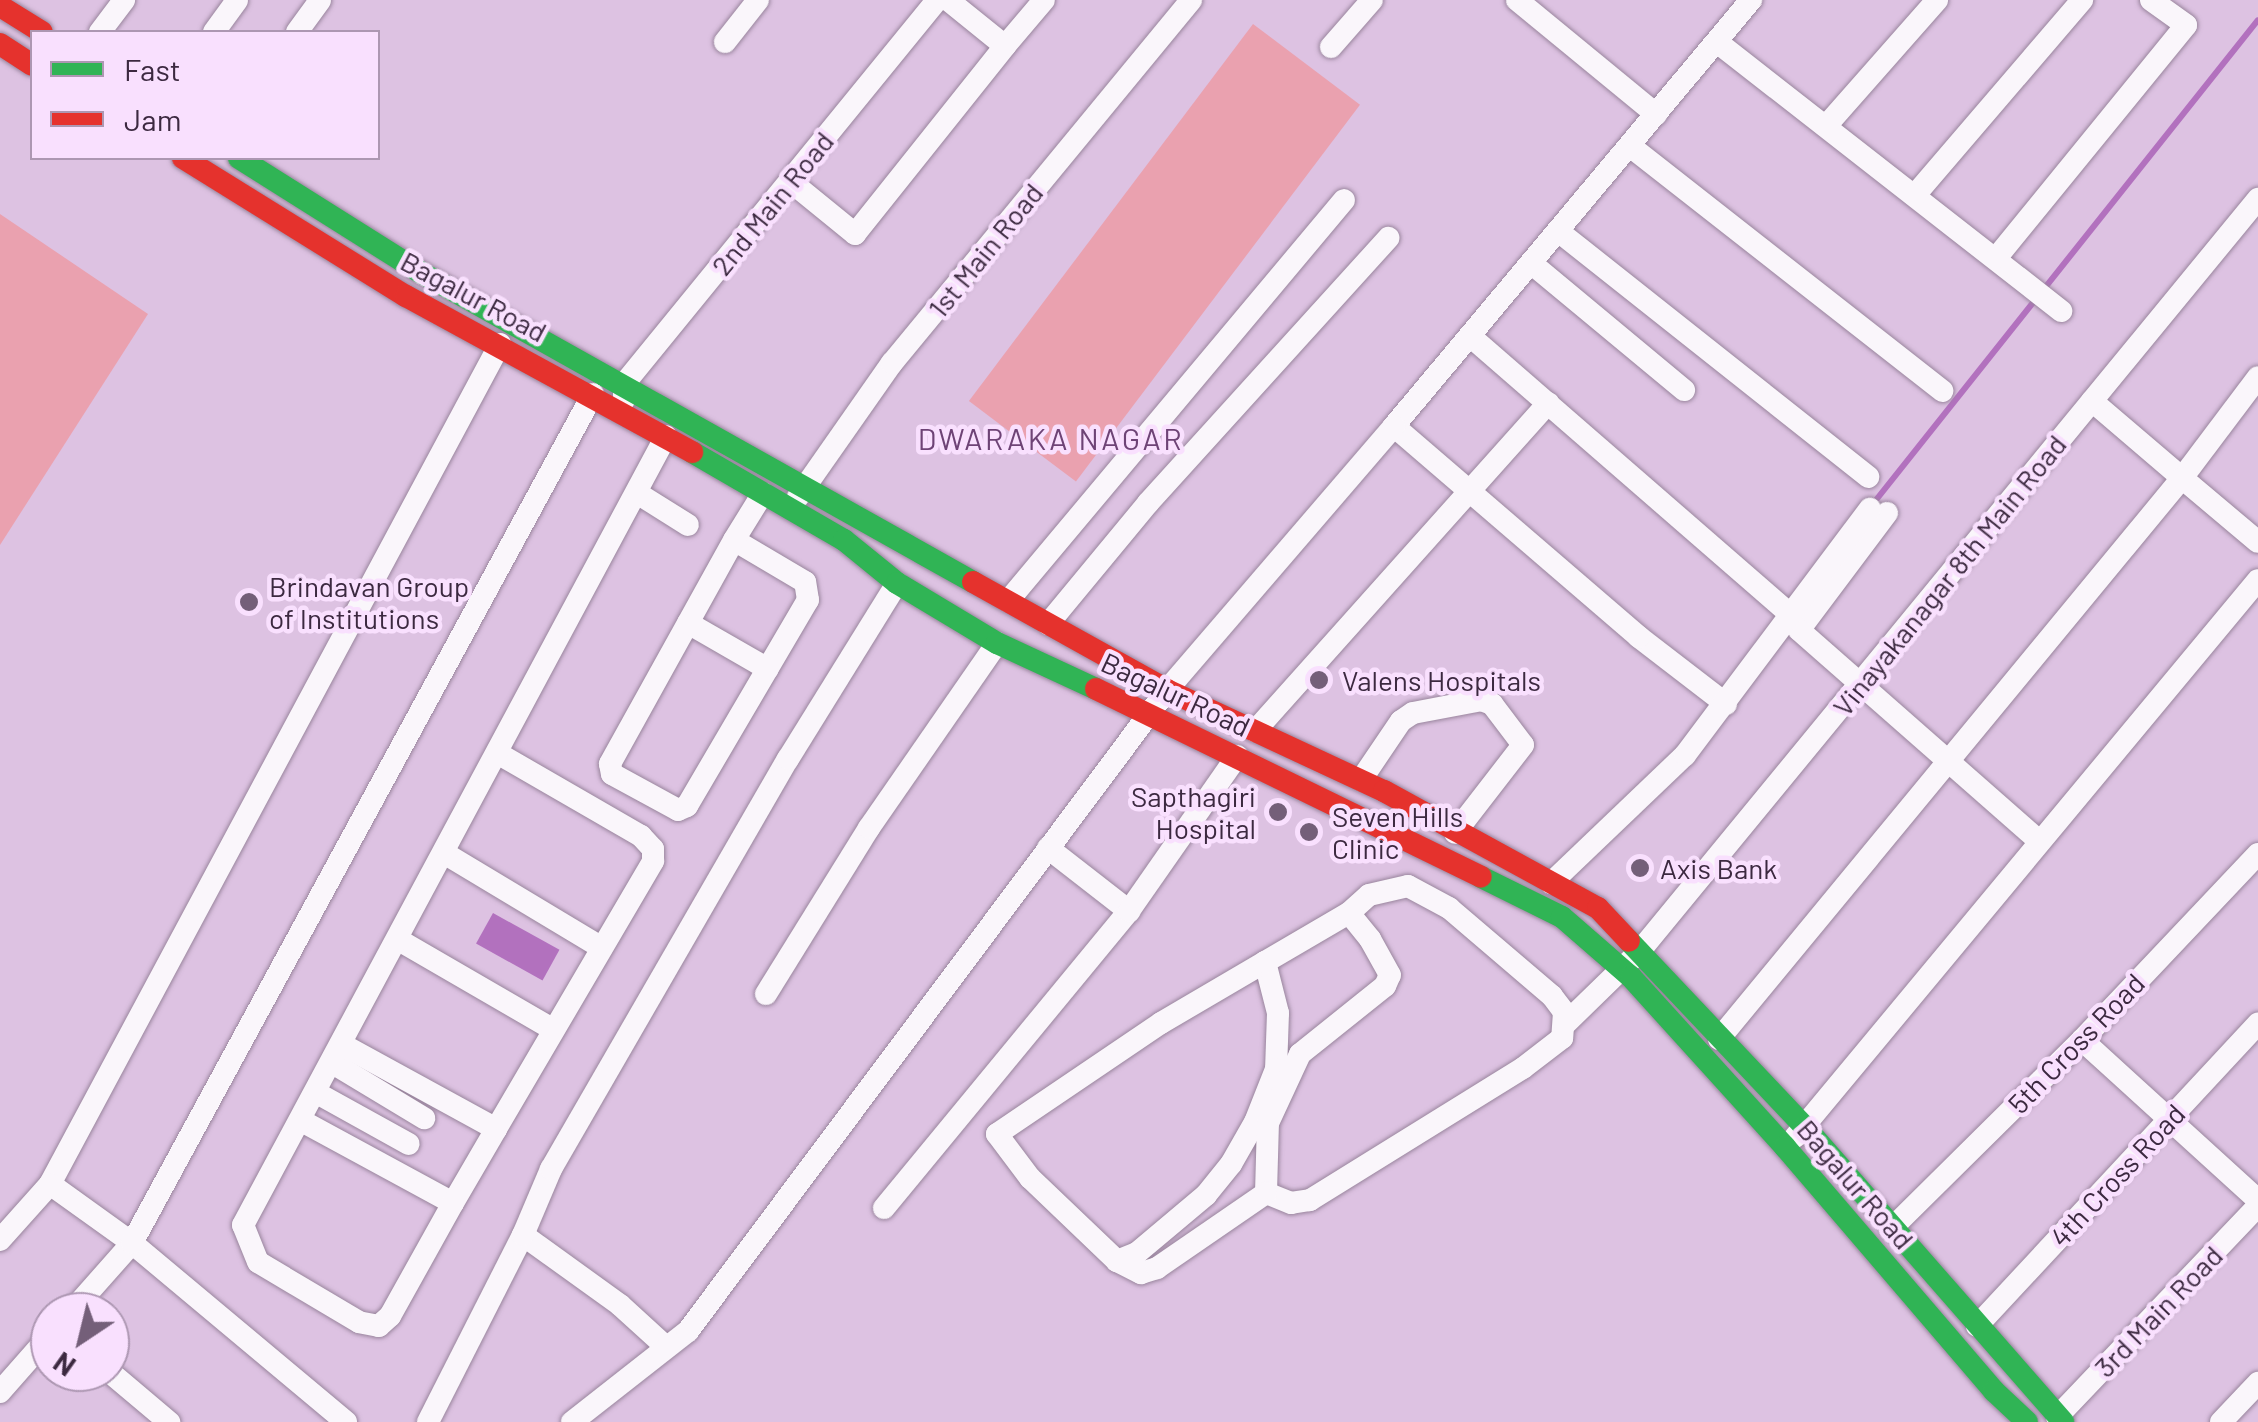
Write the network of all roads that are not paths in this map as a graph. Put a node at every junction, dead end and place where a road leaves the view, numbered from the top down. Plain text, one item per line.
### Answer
1 (124, 0) edge
2 (238, 0) edge
3 (320, 0) edge
4 (758, 0) edge
5 (937, 0) edge
6 (948, 0) edge
7 (1044, 0) edge
8 (1191, 0) edge
9 (1372, 0) edge
10 (1517, 0) edge
11 (1751, 0) edge
12 (1937, 0) edge
13 (2082, 0) edge
14 (2151, 0) edge
15 (0, 6) edge
16 (39, 30) edge
17 (102, 30) edge
18 (216, 30) edge
19 (299, 30) edge
20 (726, 42) dead end
21 (1717, 42) junction
22 (0, 44) edge
23 (1005, 46) junction
24 (1331, 47) dead end
25 (30, 63) edge
26 (1656, 114) junction
27 (1826, 126) junction
28 (1630, 146) junction
29 (242, 160) edge
30 (208, 164) edge
31 (790, 181) junction
32 (1916, 194) junction
33 (2258, 198) edge
34 (1344, 200) dead end
35 (1558, 231) junction
36 (1388, 238) dead end
37 (1997, 257) junction
38 (1532, 263) junction
39 (2061, 311) dead end
40 (1470, 336) junction
41 (500, 344) junction
42 (2258, 377) edge
43 (624, 384) junction
44 (1684, 390) dead end
45 (1944, 392) dead end
46 (593, 394) junction
47 (2092, 401) junction
48 (1548, 403) junction
49 (623, 412) junction
50 (1394, 426) junction
51 (666, 436) junction
52 (1868, 477) dead end
53 (2182, 478) junction
54 (1472, 492) junction
55 (638, 493) junction
56 (763, 493) junction
57 (797, 498) junction
58 (688, 525) dead end
59 (2256, 536) edge
60 (734, 540) junction
61 (2258, 580) edge
62 (897, 583) junction
63 (1008, 600) junction
64 (1791, 615) junction
65 (688, 623) junction
66 (1048, 624) junction
67 (997, 643) junction
68 (768, 670) junction
69 (1861, 682) junction
70 (1167, 690) junction
71 (1726, 704) junction
72 (1149, 714) junction
73 (1255, 731) junction
74 (498, 753) junction
75 (1237, 756) junction
76 (1951, 761) junction
77 (1361, 780) junction
78 (1455, 833) junction
79 (2040, 841) junction
80 (1048, 848) junction
81 (1427, 850) junction
82 (444, 852) junction
83 (2258, 854) edge
84 (1520, 867) junction
85 (1475, 875) junction
86 (1551, 884) junction
87 (1408, 886) junction
88 (1504, 889) junction
89 (1449, 908) junction
90 (1129, 910) junction
91 (1348, 912) junction
92 (397, 939) junction
93 (602, 948) junction
94 (1639, 952) junction
95 (1266, 962) junction
96 (1621, 968) junction
97 (766, 994) dead end
98 (1565, 1024) junction
99 (2258, 1024) edge
100 (554, 1030) junction
101 (1719, 1040) junction
102 (2082, 1040) junction
103 (336, 1053) junction
104 (315, 1092) junction
105 (424, 1118) dead end
106 (300, 1120) junction
107 (2169, 1120) junction
108 (1805, 1127) junction
109 (496, 1129) junction
110 (409, 1144) dead end
111 (1786, 1147) junction
112 (50, 1184) junction
113 (1266, 1193) junction
114 (453, 1202) junction
115 (2258, 1203) edge
116 (884, 1208) dead end
117 (1891, 1229) junction
118 (524, 1235) junction
119 (0, 1240) edge
120 (132, 1243) junction
121 (1117, 1261) junction
122 (88, 1292) edge
123 (1977, 1326) junction
124 (665, 1346) junction
125 (30, 1358) edge
126 (2258, 1382) edge
127 (130, 1389) edge
128 (0, 1392) edge
129 (2060, 1419) edge
130 (169, 1422) edge
131 (346, 1422) edge
132 (428, 1422) edge
133 (572, 1422) edge
134 (2026, 1422) edge
135 (2221, 1422) edge

1 - 17 street
2 - 18 street
3 - 19 street
4 - 20 street
5 - 31 street, 2nd Main Road
6 - 23 street
7 - 23 street
8 - 57 street, 1st Main Road
9 - 24 street
10 - 26 street
11 - 21 street
12 - 27 street
13 - 32 street
14 - 37 street
15 - 16 main road
21 - 26 street
21 - 27 street
22 - 25 main road
23 - 31 street
26 - 28 street
27 - 32 street
28 - 35 street
28 - 45 street
29 - 43 main road, Bagalur Road
30 - 41 main road, Bagalur Road
31 - 43 street, 2nd Main Road
32 - 37 street
33 - 47 street, Vinayakanagar 8th Main Road
34 - 63 street
35 - 38 street
35 - 52 street
36 - 66 street
37 - 39 street
38 - 40 street
38 - 44 street
40 - 48 street
40 - 50 street
41 - 46 main road, Bagalur Road
41 - 112 street
42 - 53 street
43 - 49 street
43 - 57 main road, Bagalur Road
46 - 49 main road, Bagalur Road
46 - 120 street
47 - 53 street
47 - 69 street, Vinayakanagar 8th Main Road
48 - 54 street
48 - 64 street
49 - 51 main road, Bagalur Road
50 - 54 street
50 - 70 street
51 - 55 street
51 - 56 main road, Bagalur Road
53 - 59 street
53 - 76 street
54 - 71 street
54 - 73 street
55 - 58 street
55 - 74 street
56 - 57 main road, Bagalur Road
56 - 60 street
57 - 62 main road, Bagalur Road
57 - 63 main road, Bagalur Road
60 - 65 street
60 - 68 street
61 - 79 street
62 - 67 main road, Bagalur Road
62 - 118 street
63 - 66 main road, Bagalur Road
64 - 69 street
64 - 71 street
65 - 68 street
65 - 68 street
66 - 70 main road, Bagalur Road
67 - 72 main road, Bagalur Road
67 - 97 street
69 - 76 street
69 - 94 street, Vinayakanagar 8th Main Road
70 - 72 street
70 - 73 main road, Bagalur Road
71 - 86 street
72 - 75 main road, Bagalur Road
72 - 80 street
73 - 77 main road, Bagalur Road
74 - 82 street
74 - 93 street
75 - 81 main road, Bagalur Road
75 - 90 street
76 - 79 street
76 - 101 street
77 - 78 main road, Bagalur Road
77 - 78 street
78 - 84 main road, Bagalur Road
79 - 108 street
80 - 90 street
80 - 124 street
81 - 85 main road, Bagalur Road
81 - 87 street
82 - 92 street
82 - 93 street
83 - 102 street, 5th Cross Road
84 - 86 main road, Bagalur Road
84 - 88 main road
85 - 88 main road, Bagalur Road
85 - 89 street
86 - 94 main road, Bagalur Road
87 - 89 street
87 - 91 street
88 - 96 main road, Bagalur Road
89 - 98 street
90 - 116 street
91 - 95 street
91 - 113 street
92 - 100 street
92 - 103 street
93 - 100 street
94 - 96 street, Vinayakanagar 8th Main Road
94 - 101 main road, Bagalur Road
95 - 121 street
95 - 121 street
96 - 98 street, Vinayakanagar 8th Main Road
96 - 111 main road, Bagalur Road
98 - 113 street, Vinayakanagar 8th Main Road
99 - 107 street, 4th Cross Road
100 - 109 street
101 - 108 main road, Bagalur Road
102 - 107 street
102 - 117 street, 5th Cross Road
103 - 104 street
103 - 105 street
103 - 109 street
104 - 106 street
104 - 110 street
106 - 114 street
106 - 114 street
107 - 115 street
107 - 123 street, 4th Cross Road
108 - 111 street
108 - 117 main road, Bagalur Road
109 - 114 street
111 - 134 main road, Bagalur Road
112 - 119 street
112 - 120 street
113 - 121 street
115 - 129 street, 3rd Main Road
117 - 123 main road, Bagalur Road
118 - 124 street
118 - 132 street
120 - 122 street
120 - 131 street
123 - 129 main road, Bagalur Road
124 - 133 street
125 - 128 street
126 - 135 street
127 - 130 street

